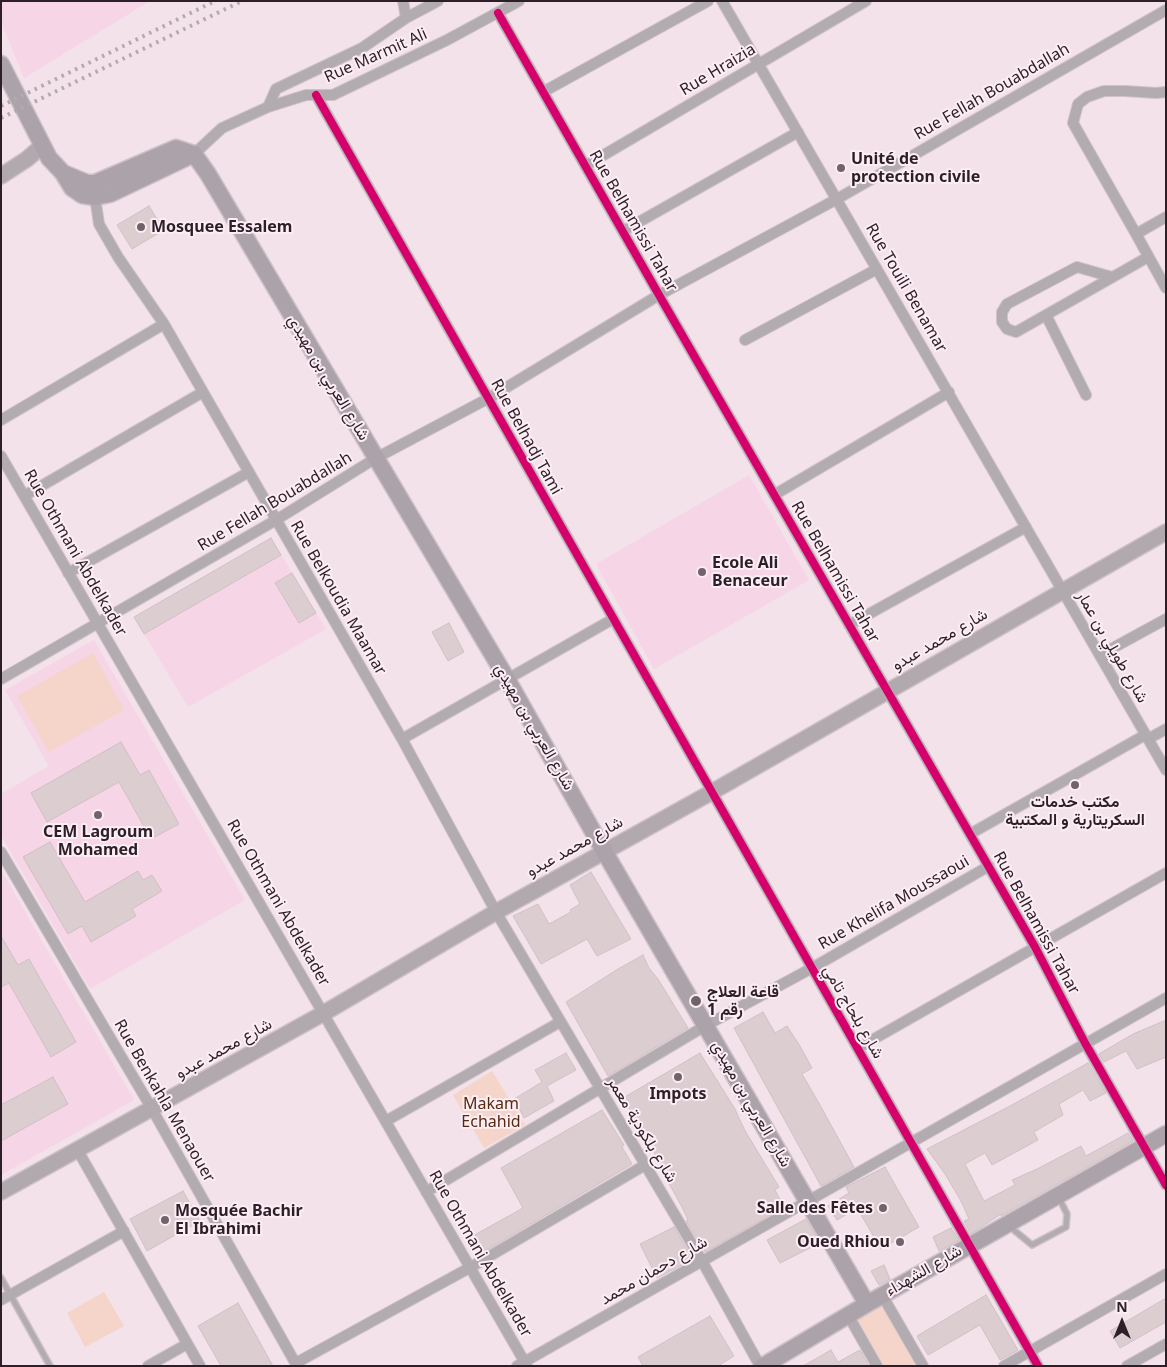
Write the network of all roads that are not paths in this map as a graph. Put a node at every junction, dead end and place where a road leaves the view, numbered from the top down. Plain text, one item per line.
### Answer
1 (402, 1) edge
2 (438, 1) edge
3 (708, 1) edge
4 (722, 1) edge
5 (866, 1) edge
6 (514, 2) edge
7 (1166, 10) edge
8 (498, 13) junction
9 (406, 18) junction
10 (758, 63) junction
11 (1, 64) edge
12 (544, 92) junction
13 (1166, 92) edge
14 (316, 95) junction
15 (268, 107) junction
16 (798, 132) junction
17 (42, 146) junction
18 (194, 154) junction
19 (585, 166) junction
20 (63, 173) junction
21 (1, 176) edge
22 (95, 197) junction
23 (837, 198) junction
24 (1166, 217) edge
25 (623, 231) junction
26 (1136, 234) junction
27 (1148, 257) junction
28 (877, 269) junction
29 (1112, 278) junction
30 (1166, 288) edge
31 (659, 295) junction
32 (1046, 315) junction
33 (164, 324) junction
34 (745, 340) dead end
35 (203, 392) junction
36 (949, 392) junction
37 (1086, 395) dead end
38 (489, 398) junction
39 (1, 420) edge
40 (1, 456) edge
41 (376, 458) junction
42 (249, 472) junction
43 (774, 495) junction
44 (24, 496) junction
45 (276, 520) junction
46 (1026, 527) junction
47 (1166, 532) edge
48 (68, 573) junction
49 (1063, 590) junction
50 (613, 619) junction
51 (1166, 619) edge
52 (99, 624) junction
53 (849, 625) junction
54 (1100, 655) junction
55 (1, 679) edge
56 (507, 679) junction
57 (887, 690) junction
58 (1166, 729) edge
59 (1147, 737) junction
60 (402, 739) junction
61 (1166, 770) edge
62 (712, 792) junction
63 (970, 834) junction
64 (604, 851) junction
65 (1, 852) edge
66 (988, 866) junction
67 (1166, 872) edge
68 (496, 912) junction
69 (1035, 947) junction
70 (812, 968) junction
71 (1166, 998) edge
72 (324, 1013) junction
73 (560, 1022) junction
74 (705, 1026) junction
75 (1085, 1043) junction
76 (858, 1048) junction
77 (600, 1090) junction
78 (152, 1109) junction
79 (386, 1121) junction
80 (1166, 1134) edge
81 (912, 1142) junction
82 (1143, 1147) junction
83 (77, 1149) junction
84 (645, 1165) junction
85 (1166, 1186) edge
86 (1, 1192) edge
87 (426, 1192) junction
88 (1058, 1196) junction
89 (807, 1201) junction
90 (1007, 1224) junction
91 (124, 1231) junction
92 (970, 1246) junction
93 (702, 1261) junction
94 (471, 1267) junction
95 (1166, 1274) edge
96 (1, 1278) edge
97 (882, 1295) junction
98 (6, 1298) edge
99 (867, 1304) junction
100 (848, 1315) junction
101 (187, 1344) junction
102 (1166, 1344) edge
103 (1030, 1351) junction
104 (296, 1364) edge
105 (523, 1364) edge
106 (50, 1366) edge
107 (148, 1366) edge
108 (200, 1366) edge
109 (761, 1366) edge
110 (877, 1366) edge
111 (923, 1366) edge
112 (1004, 1366) edge
113 (1038, 1366) edge
114 (1128, 1366) edge

1 - 9 street
2 - 9 street
3 - 12 street
4 - 10 street, Rue Touili Benamar
5 - 10 street, Rue Hraizia
6 - 8 street, Rue Marmit Ali
7 - 23 street, Rue Fellah Bouabdallah
8 - 12 street, Rue Belhamissi Tahar
8 - 14 street, Rue Marmit Ali
9 - 15 street
10 - 16 street, Rue Touili Benamar
10 - 19 street, Rue Hraizia
11 - 17 main road
12 - 19 street, Rue Belhamissi Tahar
13 - 26 street
14 - 15 street, Rue Marmit Ali
14 - 38 street, Rue Belhadj Tami
15 - 18 street, Rue Marmit Ali
16 - 23 street, Rue Touili Benamar
16 - 25 street
17 - 20 main road
17 - 21 street
18 - 20 main road
18 - 22 main road
18 - 41 main road, شارع العربي بن مهيدي
19 - 25 street, Rue Belhamissi Tahar
20 - 22 main road
22 - 33 street, Rue Belkoudia Maamar
23 - 28 street, Rue Touili Benamar
23 - 31 street, Rue Fellah Bouabdallah
24 - 26 street
25 - 31 street, Rue Belhamissi Tahar
26 - 27 street
27 - 29 street
27 - 30 street
28 - 34 street
28 - 36 street, Rue Touili Benamar
29 - 32 street
29 - 32 street
31 - 38 street, Rue Fellah Bouabdallah
31 - 43 street, Rue Belhamissi Tahar
32 - 37 street
33 - 35 street, Rue Belkoudia Maamar
33 - 39 street
35 - 42 street, Rue Belkoudia Maamar
35 - 44 street
36 - 43 street
36 - 46 street, Rue Touili Benamar
38 - 41 street, Rue Fellah Bouabdallah
38 - 50 street, Rue Belhadj Tami
40 - 44 street, Rue Othmani Abdelkader
41 - 45 street, Rue Fellah Bouabdallah
41 - 56 main road, شارع العربي بن مهيدي
42 - 45 street, Rue Belkoudia Maamar
42 - 48 street
43 - 53 street, Rue Belhamissi Tahar
44 - 48 street, Rue Othmani Abdelkader
45 - 52 street, Rue Fellah Bouabdallah
45 - 60 street, Rue Belkoudia Maamar
46 - 49 street, Rue Touili Benamar
46 - 53 street
47 - 49 street, شارع محمد عبدو
48 - 52 street, Rue Othmani Abdelkader
49 - 54 street, شارع طويلي بن عمار
49 - 57 street, شارع محمد عبدو
50 - 56 street
50 - 62 street, Rue Belhadj Tami
51 - 54 street
52 - 55 street, Rue Fellah Bouabdallah
52 - 72 street, Rue Othmani Abdelkader
53 - 57 street, Rue Belhamissi Tahar
54 - 59 street, شارع طويلي بن عمار
56 - 60 street
56 - 64 main road, شارع العربي بن مهيدي
57 - 62 street, شارع محمد عبدو
57 - 63 street, Rue Belhamissi Tahar
58 - 59 street, Rue Khelifa Moussaoui
59 - 61 street, شارع طويلي بن عمار
59 - 63 street, Rue Khelifa Moussaoui
60 - 68 street, Rue Belkoudia Maamar
62 - 64 street, شارع محمد عبدو
62 - 70 street, شارع بلحاج تامي
63 - 66 street, Rue Belhamissi Tahar
64 - 68 street, شارع محمد عبدو
64 - 74 main road, شارع العربي بن مهيدي
65 - 78 street, Rue Benkahla Menaouer
66 - 69 street, Rue Belhamissi Tahar
66 - 70 street, Rue Khelifa Moussaoui
67 - 69 street
68 - 72 street, شارع محمد عبدو
68 - 73 street, شارع بلكودية معمر
69 - 75 street, Rue Belhamissi Tahar
69 - 76 street
70 - 74 street, Rue Khelifa Moussaoui
70 - 76 street, شارع بلحاج تامي
71 - 75 street, شارع دحمان محمد
72 - 78 street, شارع محمد عبدو
72 - 79 street, Rue Othmani Abdelkader
73 - 77 street, شارع بلكودية معمر
73 - 79 street
74 - 77 street, Rue Khelifa Moussaoui
74 - 89 main road, شارع العربي بن مهيدي
75 - 81 street, شارع دحمان محمد
75 - 82 street, Rue Belhamissi Tahar
76 - 81 street, شارع بلحاج تامي
77 - 84 street, شارع بلكودية معمر
77 - 87 street, Rue Khelifa Moussaoui
78 - 83 street, شارع محمد عبدو
78 - 104 street, Rue Benkahla Menaouer
79 - 87 street, Rue Othmani Abdelkader
80 - 82 main road, شارع الشهداء
81 - 89 street, شارع دحمان محمد
81 - 92 street, شارع بلحاج تامي
82 - 85 street, Rue Belhamissi Tahar
82 - 88 main road, شارع الشهداء
83 - 86 street, شارع محمد عبدو
83 - 91 street
84 - 93 street, شارع بلكودية معمر
84 - 94 street
87 - 94 street, Rue Othmani Abdelkader
88 - 90 main road, شارع الشهداء
88 - 90 lane
89 - 93 street, شارع دحمان محمد
89 - 99 main road, شارع العربي بن مهيدي
90 - 92 main road, شارع الشهداء
91 - 98 street
91 - 101 street
92 - 97 main road, شارع الشهداء
92 - 103 street, شارع بلحاج تامي
93 - 105 street, شارع دحمان محمد
93 - 109 street, شارع بلكودية معمر
94 - 104 street
94 - 105 street, Rue Othmani Abdelkader
95 - 103 street
96 - 98 lane
97 - 99 main road, شارع الشهداء
97 - 111 street
98 - 106 lane
99 - 100 main road, شارع الشهداء
100 - 109 main road, شارع الشهداء
100 - 110 street
101 - 107 street
101 - 108 street
102 - 114 street
103 - 112 street
103 - 113 street, شارع بلحاج تامي

